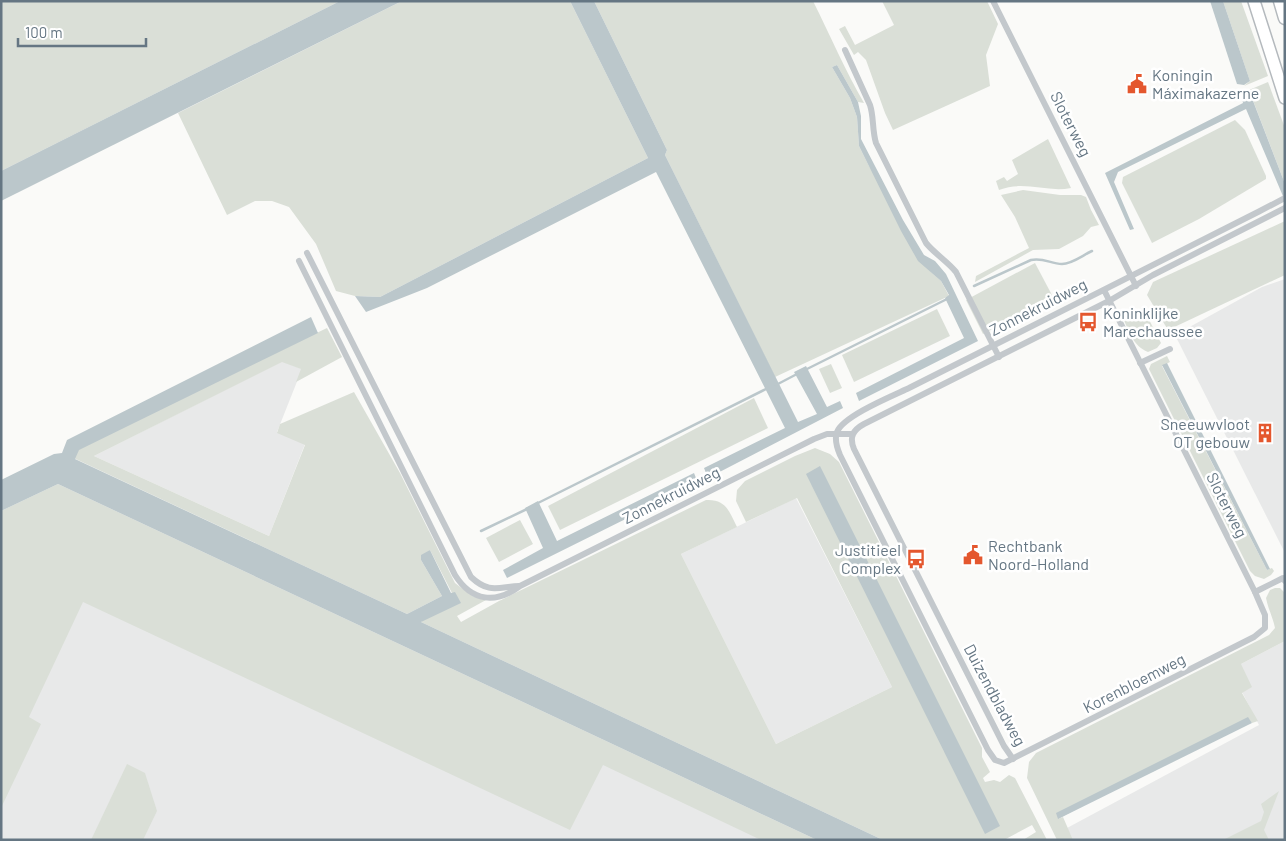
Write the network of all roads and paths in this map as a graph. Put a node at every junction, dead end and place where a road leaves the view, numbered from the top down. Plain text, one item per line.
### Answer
1 (993, 1) edge
2 (1254, 1) edge
3 (1280, 1) edge
4 (1285, 18) edge
5 (845, 50) dead end
6 (1285, 98) edge
7 (1285, 198) edge
8 (1285, 208) edge
9 (307, 253) dead end
10 (299, 261) dead end
11 (1131, 276) junction
12 (1136, 286) junction
13 (1104, 290) junction
14 (1109, 301) junction
15 (993, 346) junction
16 (1170, 349) dead end
17 (999, 356) junction
18 (1140, 363) junction
19 (836, 434) junction
20 (852, 434) junction
21 (1284, 579) edge
22 (520, 586) junction
23 (1255, 592) junction
24 (1265, 628) joint
25 (1013, 759) junction

1 - 11 street, Sloterweg
2 - 6 highway
3 - 4 highway
5 - 15 street
7 - 11 street, Zonnekruidweg
8 - 12 street, Zonnekruidweg
9 - 22 street
10 - 22 street, Zonnekruidweg
11 - 12 street, Sloterweg
11 - 13 street, Zonnekruidweg
12 - 14 street, Zonnekruidweg
13 - 14 street, Sloterweg
13 - 15 street, Zonnekruidweg
14 - 17 street, Zonnekruidweg
14 - 18 street, Sloterweg
15 - 17 street
15 - 19 street, Zonnekruidweg
16 - 18 street
17 - 20 street, Zonnekruidweg
18 - 23 street, Sloterweg
19 - 20 street, Zonnekruidweg
19 - 22 street, Zonnekruidweg
19 - 25 street, Duizendbladweg
20 - 25 street, Duizendbladweg
21 - 23 street
23 - 24 street, Sloterweg
24 - 25 street, Korenbloemweg

